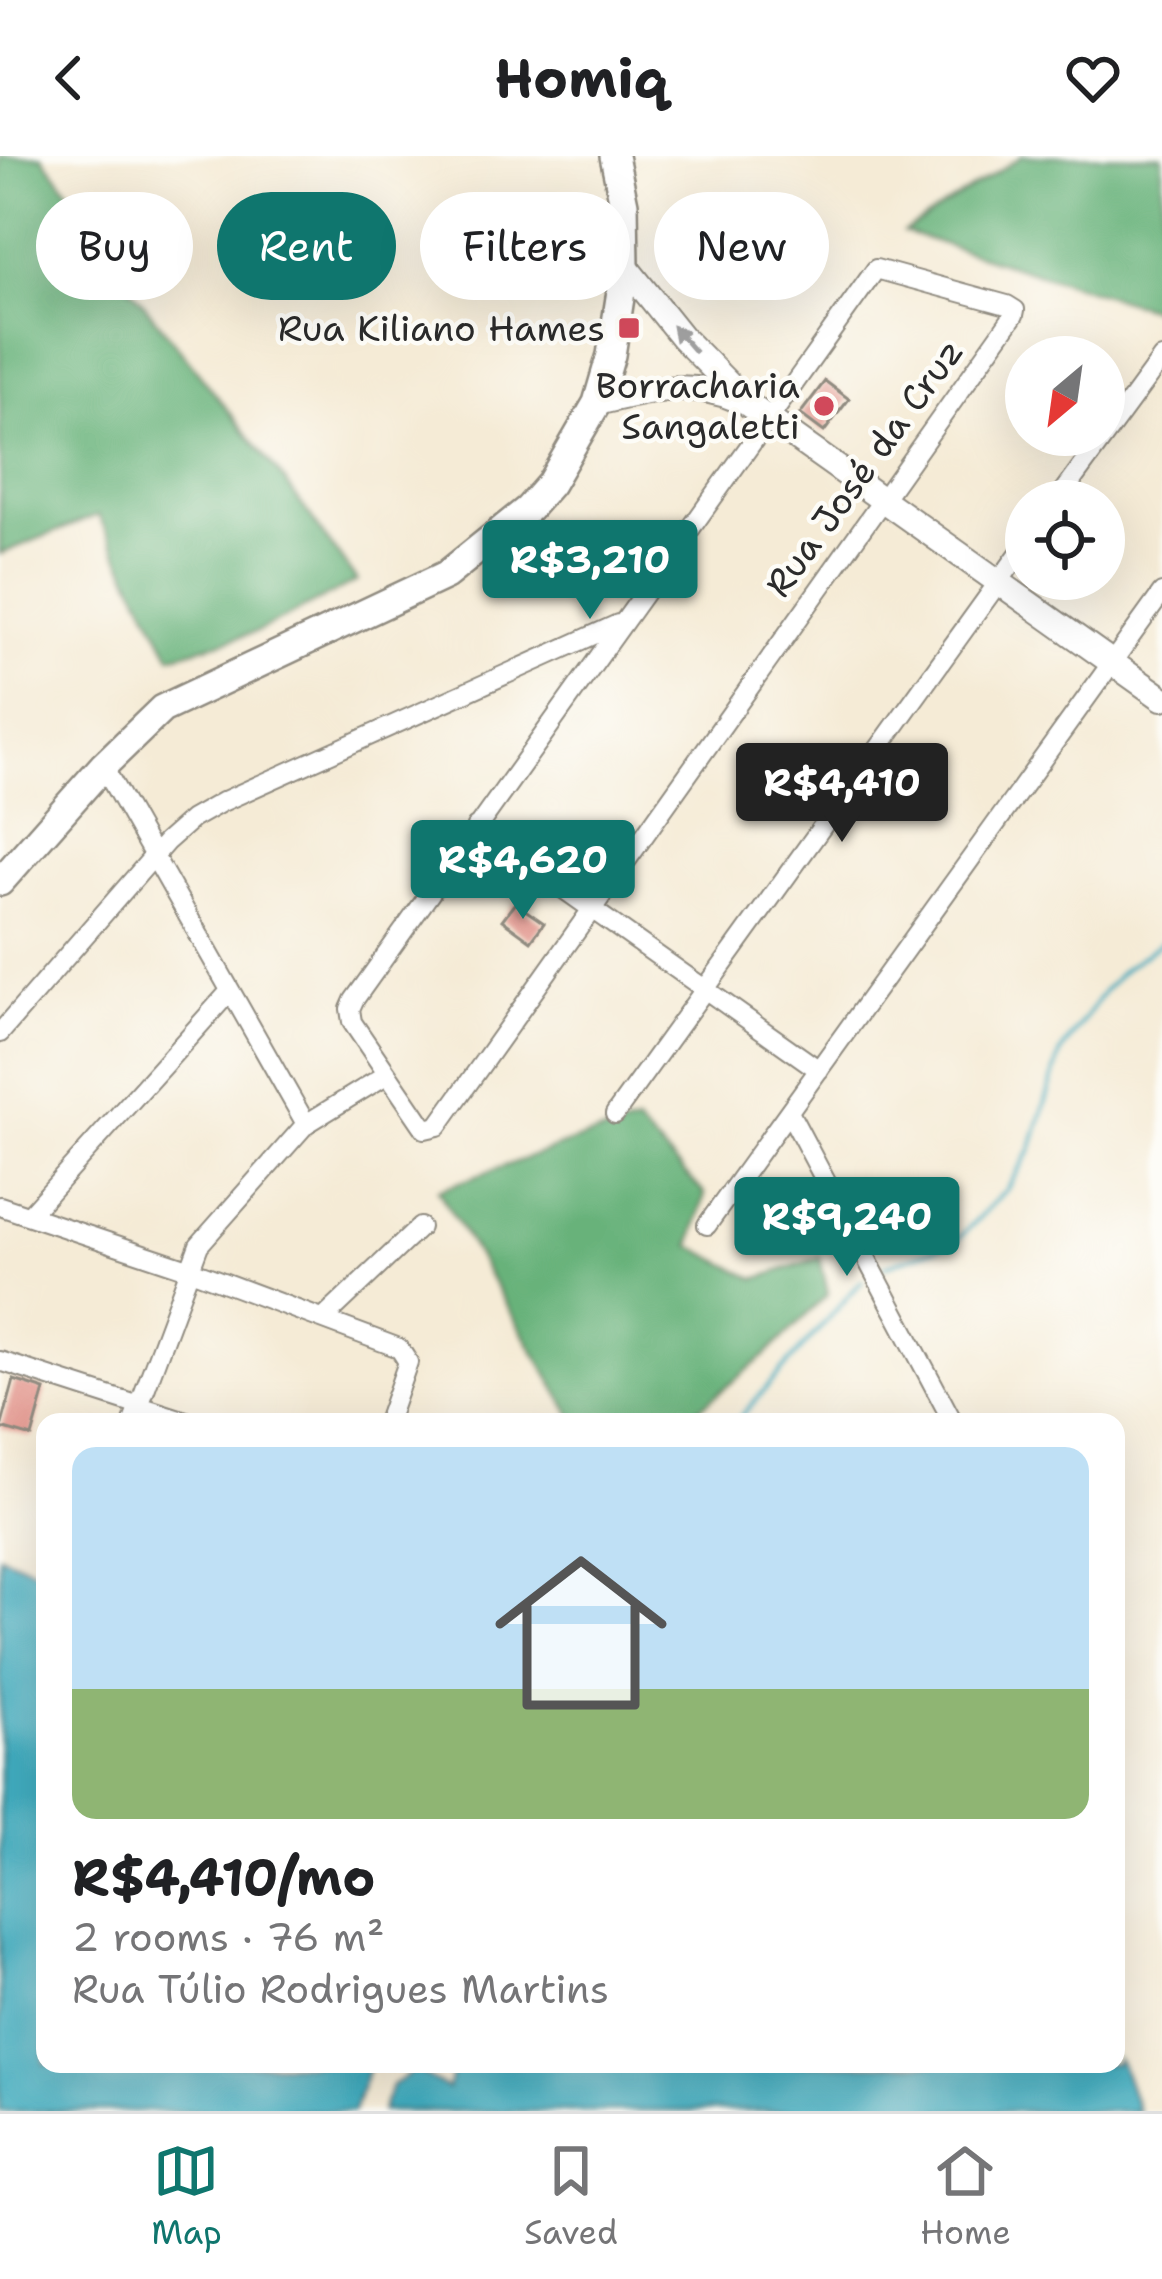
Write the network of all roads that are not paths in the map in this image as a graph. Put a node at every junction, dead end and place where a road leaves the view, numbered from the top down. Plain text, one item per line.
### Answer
1 (614, 156) edge
2 (622, 192) edge
3 (630, 272) edge
4 (620, 300) edge
5 (1162, 358) edge
6 (597, 403) junction
7 (759, 412) junction
8 (1072, 480) edge
9 (881, 499) junction
10 (1005, 572) edge
11 (998, 582) junction
12 (1162, 593) edge
13 (623, 622) junction
14 (1111, 662) junction
15 (1162, 698) edge
16 (104, 766) junction
17 (476, 827) junction
18 (155, 857) junction
19 (0, 882) edge
20 (590, 908) junction
21 (705, 989) junction
22 (230, 991) junction
23 (0, 1033) edge
24 (819, 1070) junction
25 (386, 1075) junction
26 (789, 1112) junction
27 (615, 1114) dead end
28 (305, 1124) junction
29 (0, 1206) edge
30 (29, 1215) junction
31 (707, 1226) dead end
32 (421, 1227) dead end
33 (188, 1269) junction
34 (323, 1318) junction
35 (0, 1361) edge
36 (136, 1413) edge
37 (390, 1413) edge
38 (948, 1413) edge

1 - 2 main road
7 -> 3 street
4 - 6 main road
5 - 8 street
6 - 7 street
6 - 16 main road
7 - 9 street
7 - 9 street, Rua José da Cruz
7 - 13 street
9 - 11 street
9 - 20 street, Rua José da Cruz
10 - 11 street
11 - 14 street
11 - 21 street
12 - 14 street
13 - 17 street
13 - 18 street
14 - 15 street
14 - 24 street
16 - 18 street
16 - 19 main road
17 - 20 street
17 - 25 street
18 - 22 street
18 - 23 street
20 - 21 street
20 - 25 street, Rua José da Cruz
21 - 24 street
21 - 27 street
22 - 28 street
22 - 30 street
24 - 26 street
25 - 28 street
26 - 31 street
26 - 38 street
28 - 33 street
29 - 30 street
30 - 33 street
32 - 34 street
33 - 34 street
33 - 36 street
34 - 37 street
35 - 36 street

